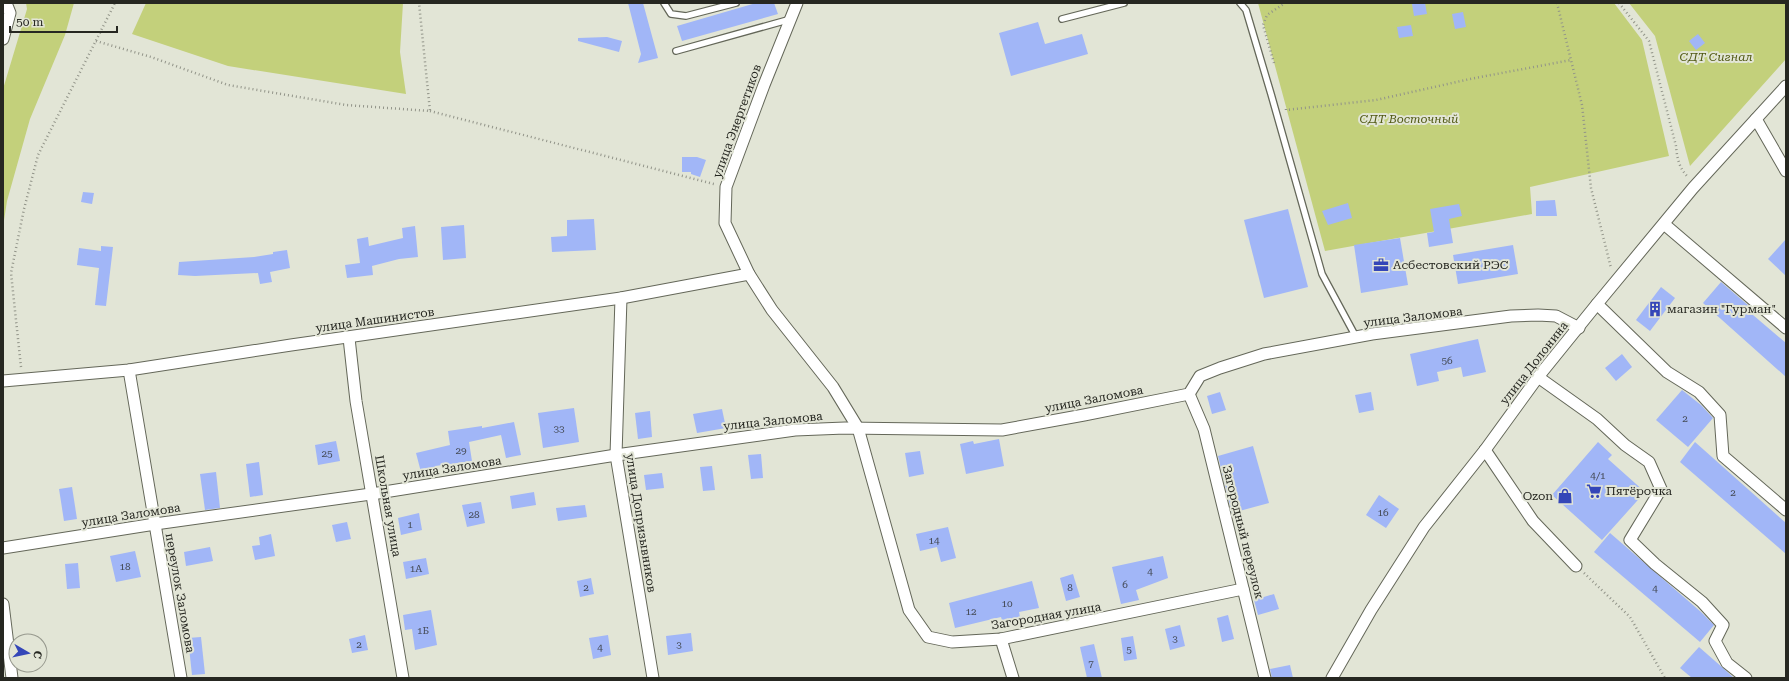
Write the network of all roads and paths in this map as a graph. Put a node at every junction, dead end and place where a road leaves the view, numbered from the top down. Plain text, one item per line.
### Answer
1 (6, 3) edge
2 (115, 3) edge
3 (419, 3) edge
4 (664, 3) edge
5 (736, 3) edge
6 (798, 3) edge
7 (1124, 3) edge
8 (1240, 3) edge
9 (1285, 3) edge
10 (1557, 3) edge
11 (1619, 3) edge
12 (791, 19) junction
13 (1062, 19) dead end
14 (3, 39) edge
15 (96, 41) junction
16 (676, 51) dead end
17 (1571, 60) junction
18 (1275, 68) dead end
19 (1786, 86) edge
20 (1284, 103) dead end
21 (430, 111) junction
22 (1756, 118) junction
23 (1786, 171) edge
24 (726, 187) junction
25 (1693, 188) junction
26 (1664, 224) junction
27 (749, 274) junction
28 (1615, 284) junction
29 (621, 298) junction
30 (1597, 304) junction
31 (1578, 328) junction
32 (1786, 328) edge
33 (1356, 337) junction
34 (349, 338) junction
35 (129, 370) junction
36 (1538, 377) junction
37 (23, 380) junction
38 (3, 381) edge
39 (1189, 394) junction
40 (858, 428) junction
41 (1485, 450) junction
42 (616, 455) junction
43 (372, 494) junction
44 (1786, 510) edge
45 (155, 524) junction
46 (3, 548) edge
47 (1576, 566) joint
48 (1243, 589) junction
49 (3, 604) edge
50 (1001, 639) junction
51 (12, 678) edge
52 (181, 678) edge
53 (403, 678) edge
54 (652, 678) edge
55 (1013, 678) edge
56 (1265, 678) edge
57 (1332, 678) edge
58 (1665, 678) edge
59 (1746, 678) edge

1 - 14 street
2 - 15 path
3 - 21 path
4 - 5 lane
6 - 12 street, улица Энергетиков
7 - 13 lane
8 - 33 lane
9 - 18 path
10 - 17 path
11 - 25 path
12 - 16 lane
12 - 24 street, улица Энергетиков
15 - 21 path
15 - 37 path
17 - 20 path
17 - 28 path
19 - 22 street, улица Долонина
21 - 24 path
22 - 23 street
22 - 25 street, улица Долонина
24 - 27 street, улица Энергетиков
25 - 26 street, улица Долонина
26 - 28 street, улица Долонина
26 - 32 street
27 - 29 street, улица Машинистов
27 - 40 street, улица Энергетиков
28 - 30 street, улица Долонина
29 - 34 street, улица Машинистов
29 - 42 street, улица Допризывников
30 - 31 street, улица Долонина
30 - 44 street
31 - 33 street, улица Заломова
31 - 36 street, улица Долонина
33 - 39 street, улица Заломова
34 - 35 street, улица Машинистов
34 - 43 street, Школьная улица
35 - 37 street, улица Машинистов
35 - 45 street, переулок Заломова
36 - 41 street, улица Долонина
36 - 59 street
37 - 38 street, улица Машинистов
39 - 40 street, улица Заломова
39 - 48 street, Загородный переулок
40 - 42 street, улица Заломова
40 - 50 street, Загородная улица
41 - 47 street
41 - 57 street, улица Долонина
42 - 43 street, улица Заломова
42 - 54 street, улица Допризывников
43 - 45 street, улица Заломова
43 - 53 street, Школьная улица
45 - 46 street, улица Заломова
45 - 52 street, переулок Заломова
47 - 58 path
48 - 50 street, Загородная улица
48 - 56 street, Загородный переулок
49 - 51 street
50 - 55 street

